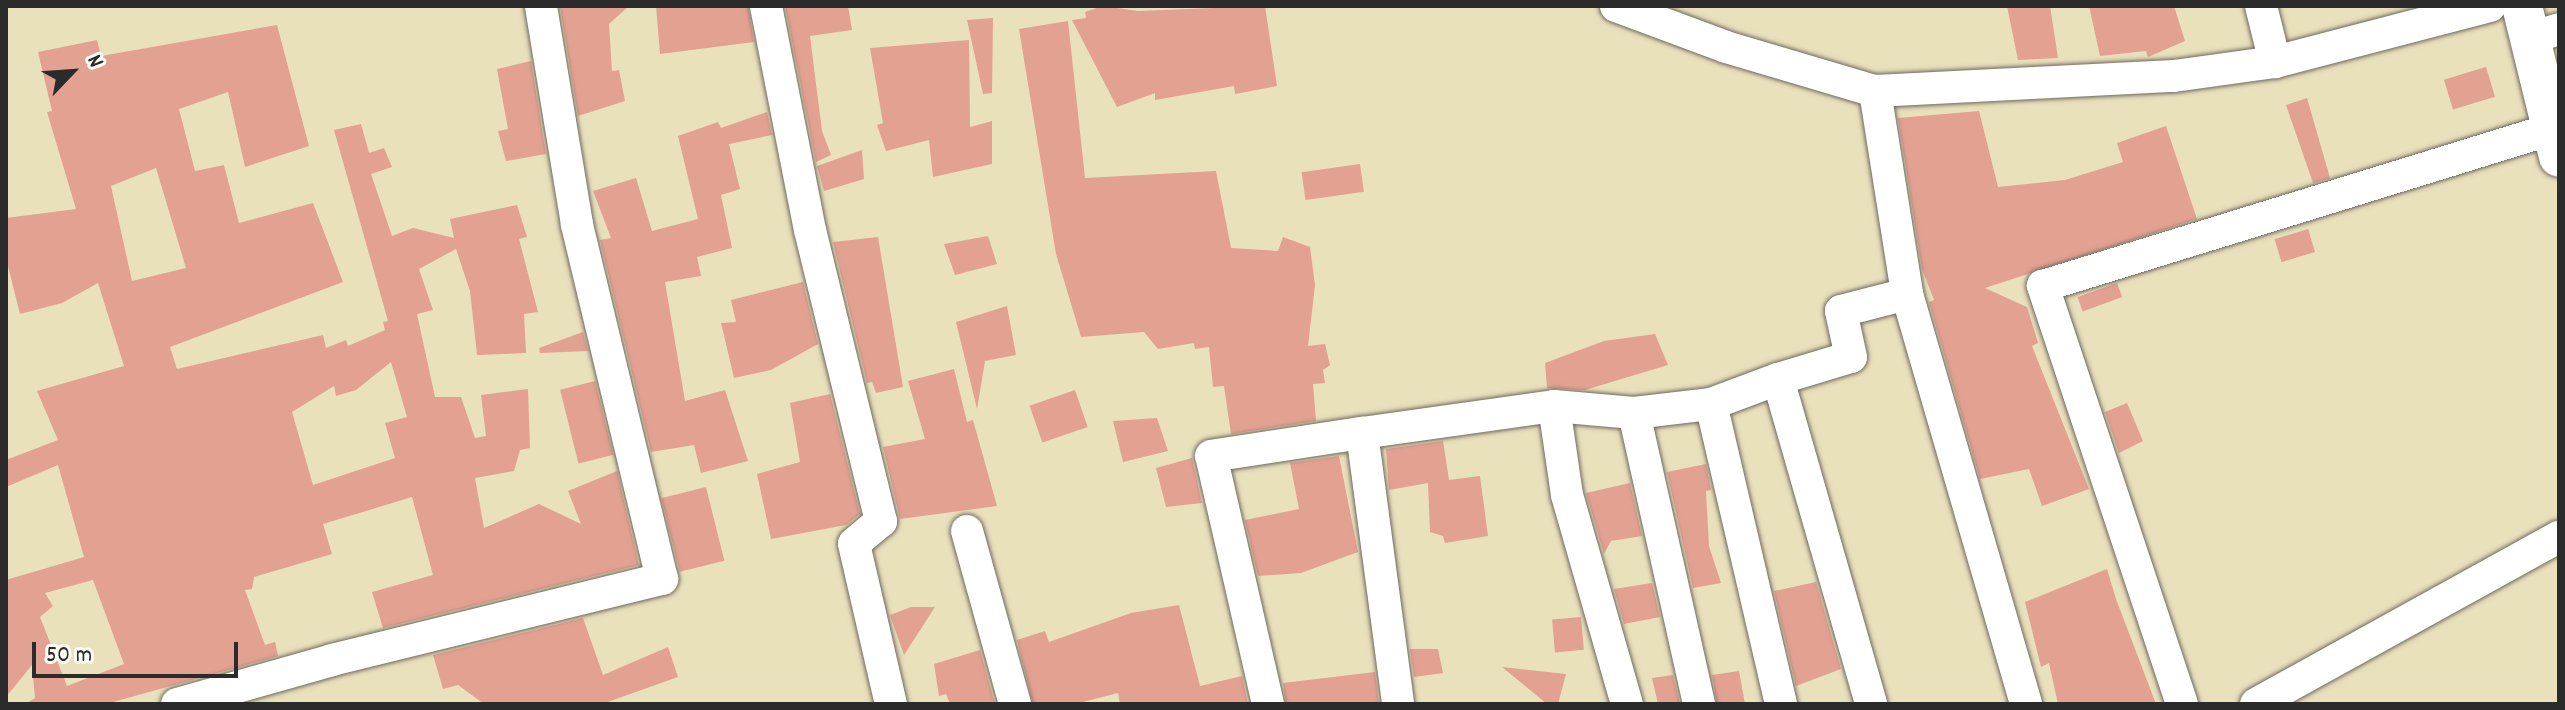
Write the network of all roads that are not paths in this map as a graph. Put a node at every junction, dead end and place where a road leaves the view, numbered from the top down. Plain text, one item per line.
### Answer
1 (541, 6) edge
2 (766, 6) edge
3 (1616, 6) edge
4 (2261, 6) edge
5 (2490, 6) edge
6 (2537, 24) edge
7 (2275, 62) junction
8 (1875, 91) junction
9 (2556, 143) edge
10 (1907, 294) junction
11 (1778, 379) junction
12 (1711, 404) junction
13 (1554, 406) junction
14 (1634, 413) junction
15 (1362, 433) junction
16 (967, 531) dead end
17 (2559, 537) edge
18 (177, 704) edge
19 (891, 704) edge
20 (1015, 704) edge
21 (1268, 704) edge
22 (1398, 704) edge
23 (1627, 704) edge
24 (1699, 704) edge
25 (1781, 704) edge
26 (1871, 704) edge
27 (2026, 704) edge
28 (2182, 704) edge
29 (2256, 704) edge

1 - 18 street
2 - 19 street
3 - 8 street
4 - 7 street
5 - 7 street
6 - 9 main road
7 - 8 street
8 - 10 street
9 - 28 street
10 - 11 street
10 - 27 street
11 - 12 street
11 - 26 street
12 - 14 street
12 - 25 street
13 - 14 street
13 - 15 street
13 - 23 street
14 - 24 street
15 - 21 street
15 - 22 street
16 - 20 street
17 - 29 street

